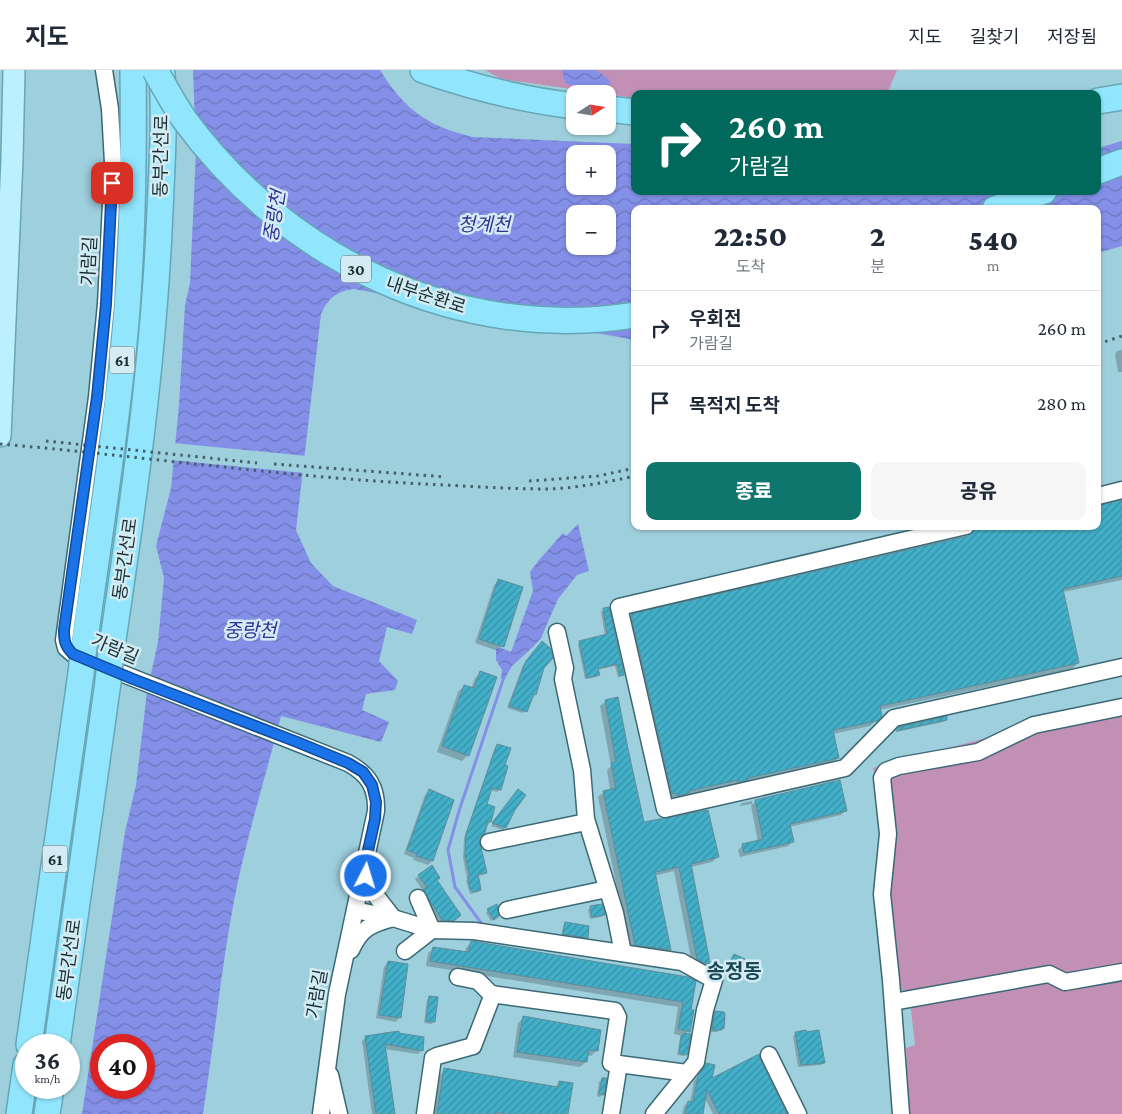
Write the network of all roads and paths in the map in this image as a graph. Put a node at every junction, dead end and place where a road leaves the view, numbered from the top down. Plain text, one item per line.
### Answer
1 (14, 70) edge
2 (104, 70) edge
3 (133, 70) edge
4 (155, 70) edge
5 (162, 70) edge
6 (422, 70) edge
7 (1122, 97) edge
8 (1101, 100) edge
9 (566, 104) edge
10 (616, 110) edge
11 (631, 112) edge
12 (1122, 162) edge
13 (1101, 170) edge
14 (1033, 195) edge
15 (1006, 205) edge
16 (631, 315) edge
17 (0, 436) edge
18 (1122, 490) edge
19 (1101, 495) edge
20 (949, 530) edge
21 (558, 632) dead end
22 (1122, 667) edge
23 (1122, 707) edge
24 (586, 822) junction
25 (489, 842) dead end
26 (365, 864) junction
27 (607, 889) junction
28 (418, 898) dead end
29 (355, 910) junction
30 (507, 910) dead end
31 (393, 918) junction
32 (432, 930) junction
33 (405, 951) dead end
34 (623, 953) junction
35 (344, 960) junction
36 (1122, 972) edge
37 (458, 977) dead end
38 (493, 994) junction
39 (893, 1002) junction
40 (31, 1034) edge
41 (59, 1034) edge
42 (769, 1055) dead end
43 (328, 1061) junction
44 (619, 1064) junction
45 (688, 1073) junction
46 (22, 1099) edge
47 (49, 1099) edge
48 (20, 1114) edge
49 (47, 1114) edge
50 (321, 1114) edge
51 (339, 1114) edge
52 (425, 1114) edge
53 (611, 1114) edge
54 (654, 1114) edge
55 (798, 1114) edge
56 (901, 1114) edge

1 - 17 main road
2 - 26 street, 가람길
3 - 40 highway, 동부간선로 / 61, bridge
4 - 16 highway, 내부순환로 / 30, bridge
5 - 41 highway, 동부간선로 / 61, bridge
6 - 9 highway
7 - 8 highway
10 - 11 highway
12 - 13 highway
14 - 15 highway
18 - 19 street
20 - 22 street
21 - 24 street
23 - 39 street
24 - 25 street
24 - 27 street
26 - 29 street, 가람길
26 - 31 street
27 - 30 street
27 - 34 street
28 - 32 street
29 - 31 street
29 - 35 street, 가람길
31 - 32 street
31 - 35 street
32 - 33 street
32 - 34 street
34 - 45 street
35 - 43 street, 가람길
36 - 39 street
37 - 38 street
38 - 44 street
38 - 52 street
39 - 56 street
42 - 55 street
43 - 50 street, 가람길
43 - 51 street
44 - 45 street
44 - 53 street
45 - 54 street
46 - 48 highway
47 - 49 highway

